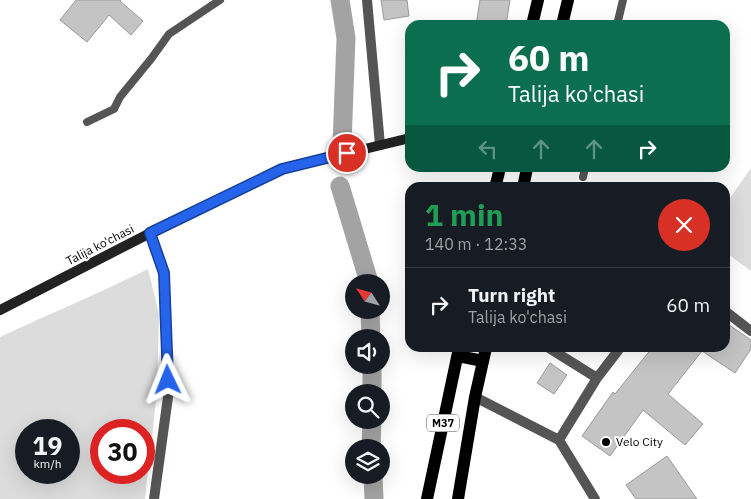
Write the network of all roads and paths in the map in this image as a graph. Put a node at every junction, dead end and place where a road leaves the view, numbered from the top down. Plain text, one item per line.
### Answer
1 (220, 0) edge
2 (366, 0) edge
3 (538, 0) edge
4 (568, 0) edge
5 (623, 0) edge
6 (533, 20) edge
7 (563, 20) edge
8 (618, 20) edge
9 (87, 122) dead end
10 (405, 139) edge
11 (380, 145) junction
12 (584, 172) edge
13 (583, 177) dead end
14 (150, 233) junction
15 (0, 310) edge
16 (730, 315) edge
17 (751, 331) edge
18 (458, 352) edge
19 (485, 352) edge
20 (555, 352) edge
21 (617, 352) edge
22 (483, 361) junction
23 (597, 378) junction
24 (475, 397) junction
25 (559, 440) junction
26 (154, 499) edge
27 (427, 499) edge
28 (458, 499) edge
29 (594, 499) edge

1 - 9 lane
2 - 11 street
3 - 6 main road
4 - 7 main road
5 - 8 lane
10 - 11 street, Talija ko'chasi
11 - 14 street, Talija ko'chasi
12 - 13 lane
14 - 15 street, Talija ko'chasi
14 - 26 street
16 - 17 street
18 - 22 main road
18 - 27 main road, M37
19 - 22 main road, M37
20 - 23 street
21 - 23 street
22 - 24 main road, M37
23 - 25 street
24 - 25 street
24 - 28 main road, M37
25 - 29 street

